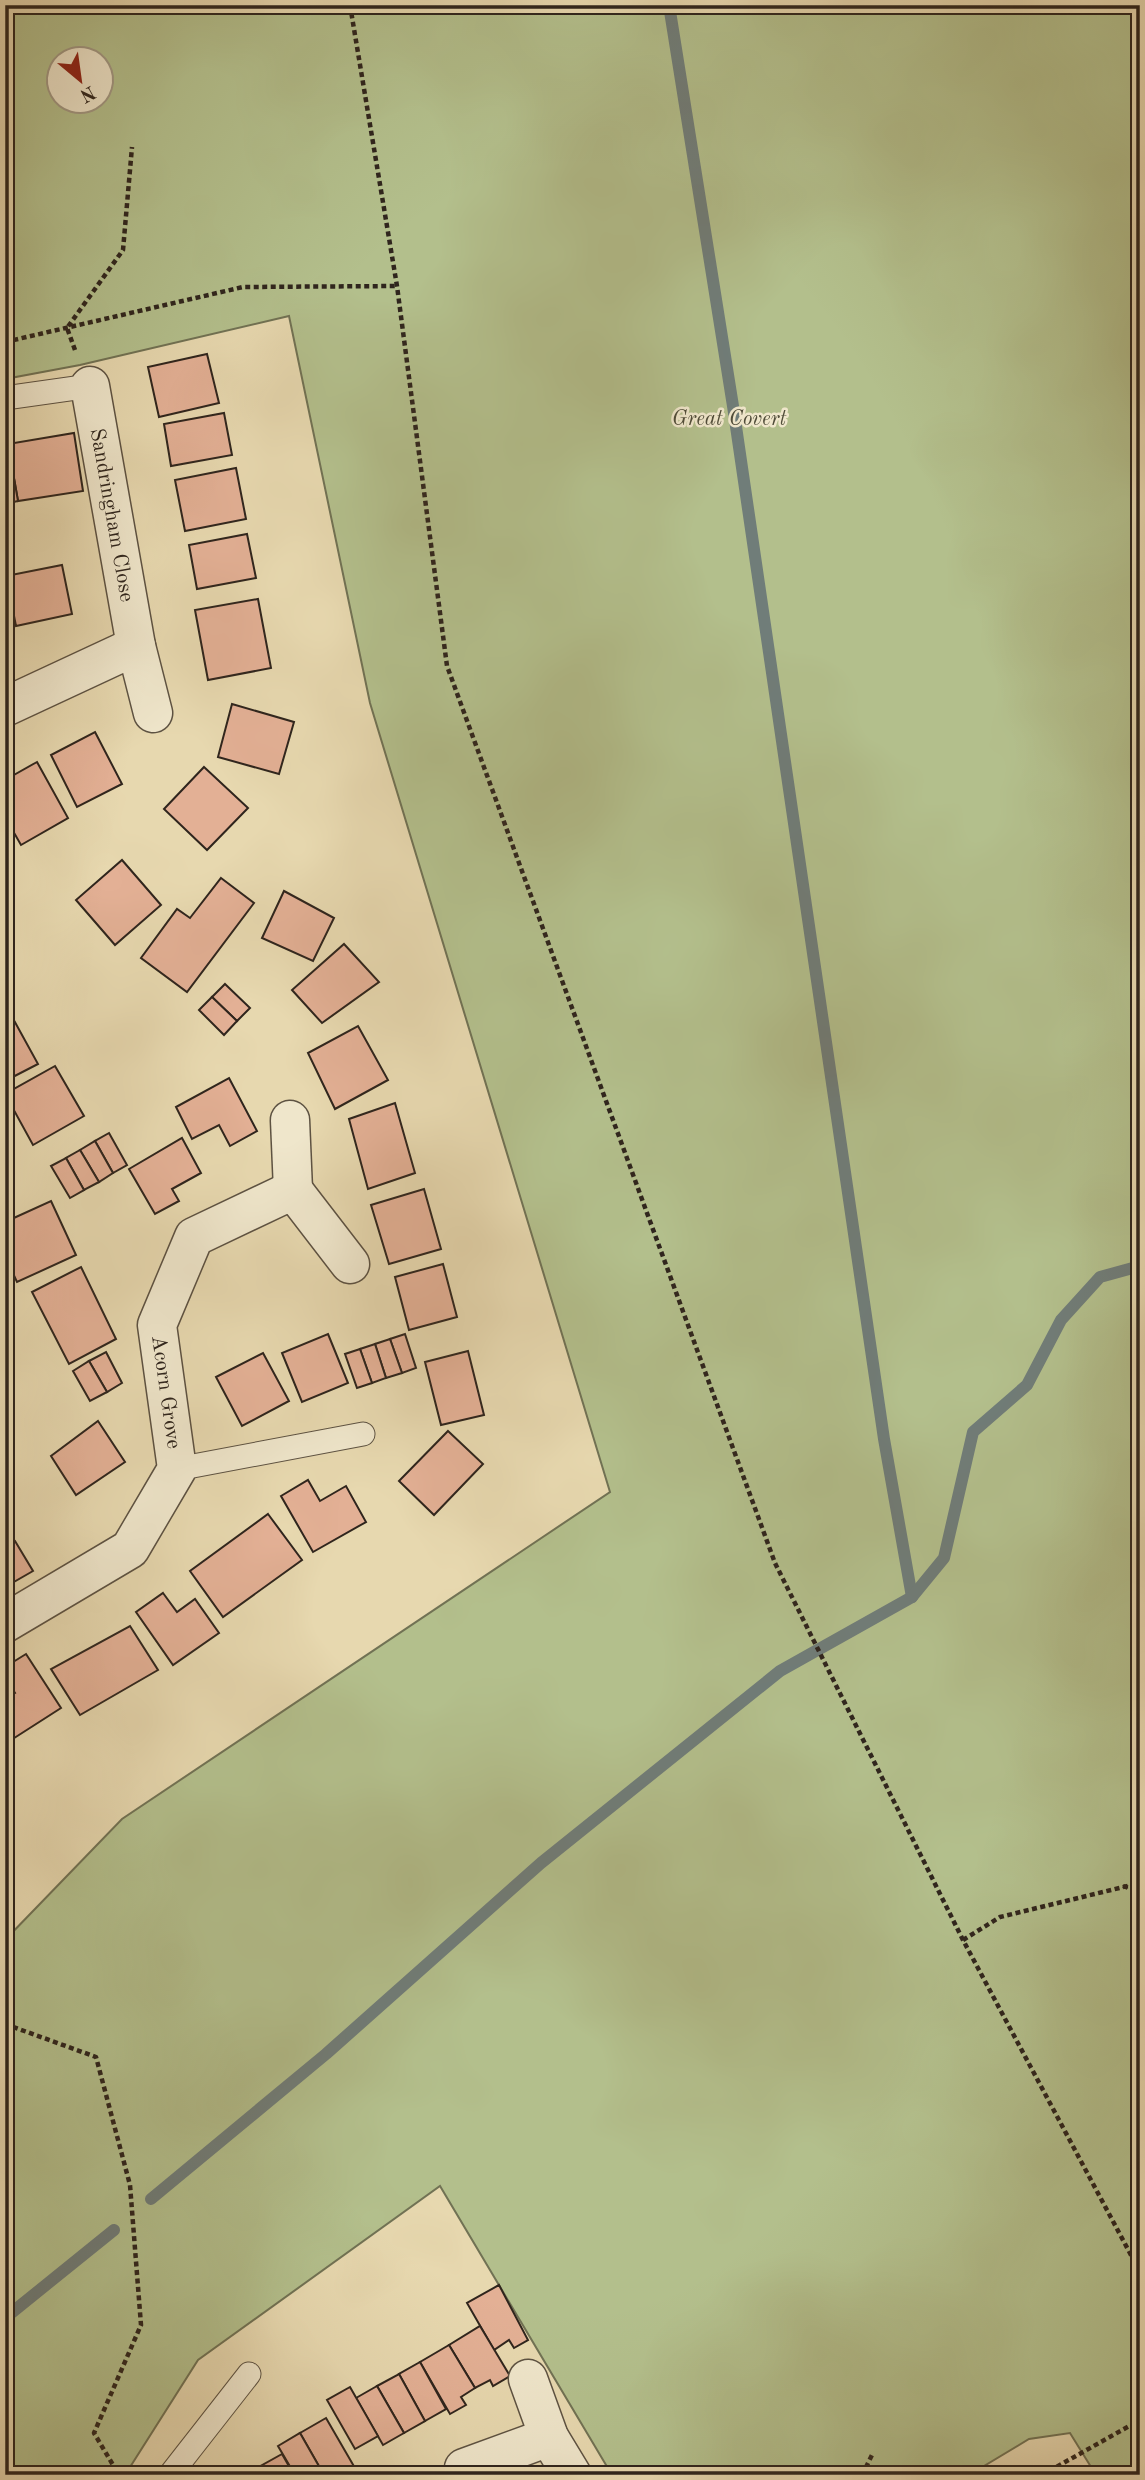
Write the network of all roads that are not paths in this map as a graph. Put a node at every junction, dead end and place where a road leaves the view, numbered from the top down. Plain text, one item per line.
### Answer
1 (90, 386) joint
2 (5, 398) edge
3 (136, 646) junction
4 (5, 707) edge
5 (153, 713) dead end
6 (290, 1120) dead end
7 (293, 1190) junction
8 (350, 1264) dead end
9 (363, 1434) dead end
10 (177, 1469) junction
11 (5, 1623) edge
12 (249, 2374) dead end
13 (528, 2379) dead end
14 (549, 2437) junction
15 (464, 2468) dead end
16 (170, 2475) edge
17 (572, 2475) edge

1 - 2 lane
1 - 3 street, Sandringham Close
3 - 4 street
3 - 5 street, Sandringham Close
6 - 7 street
7 - 8 street
7 - 10 street, Acorn Grove
9 - 10 lane
10 - 11 street, Acorn Grove
12 - 16 lane
13 - 14 street
14 - 15 street
14 - 17 street

